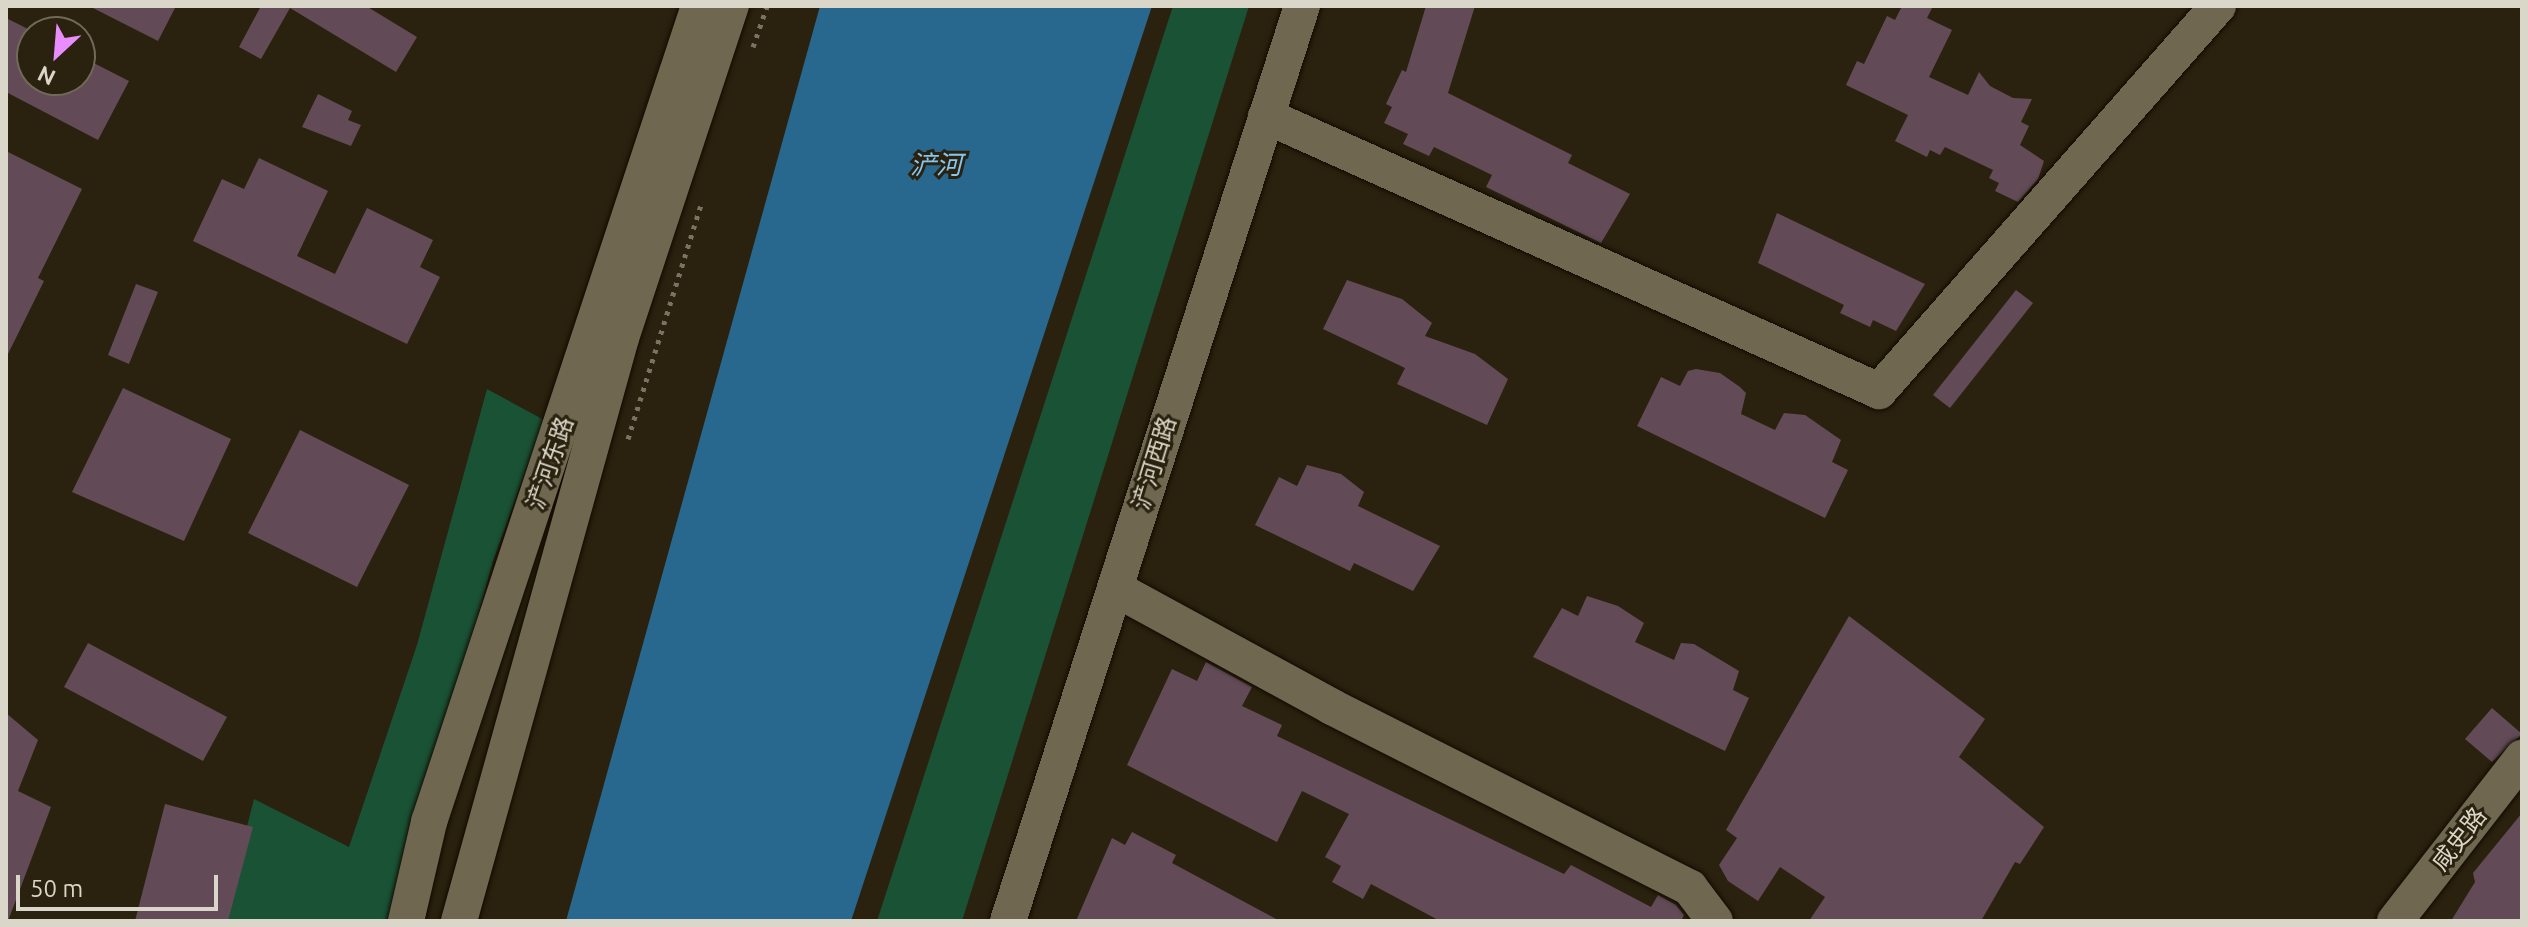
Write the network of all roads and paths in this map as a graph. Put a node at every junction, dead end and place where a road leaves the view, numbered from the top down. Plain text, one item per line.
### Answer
1 (699, 6) edge
2 (731, 6) edge
3 (767, 6) edge
4 (1302, 6) edge
5 (2218, 6) edge
6 (748, 61) dead end
7 (1266, 116) junction
8 (706, 188) dead end
9 (624, 454) dead end
10 (1116, 589) junction
11 (2522, 758) edge
12 (406, 921) edge
13 (459, 921) edge
14 (1008, 921) edge
15 (1715, 921) edge
16 (2395, 921) edge

1 - 12 street, 浐河东路
2 - 13 street, 浐河东路
3 - 6 path
4 - 7 street, 浐河西路
5 - 7 street
7 - 10 street, 浐河西路
8 - 9 path
10 - 14 street, 浐河西路
10 - 15 street
11 - 16 street, 咸史路

